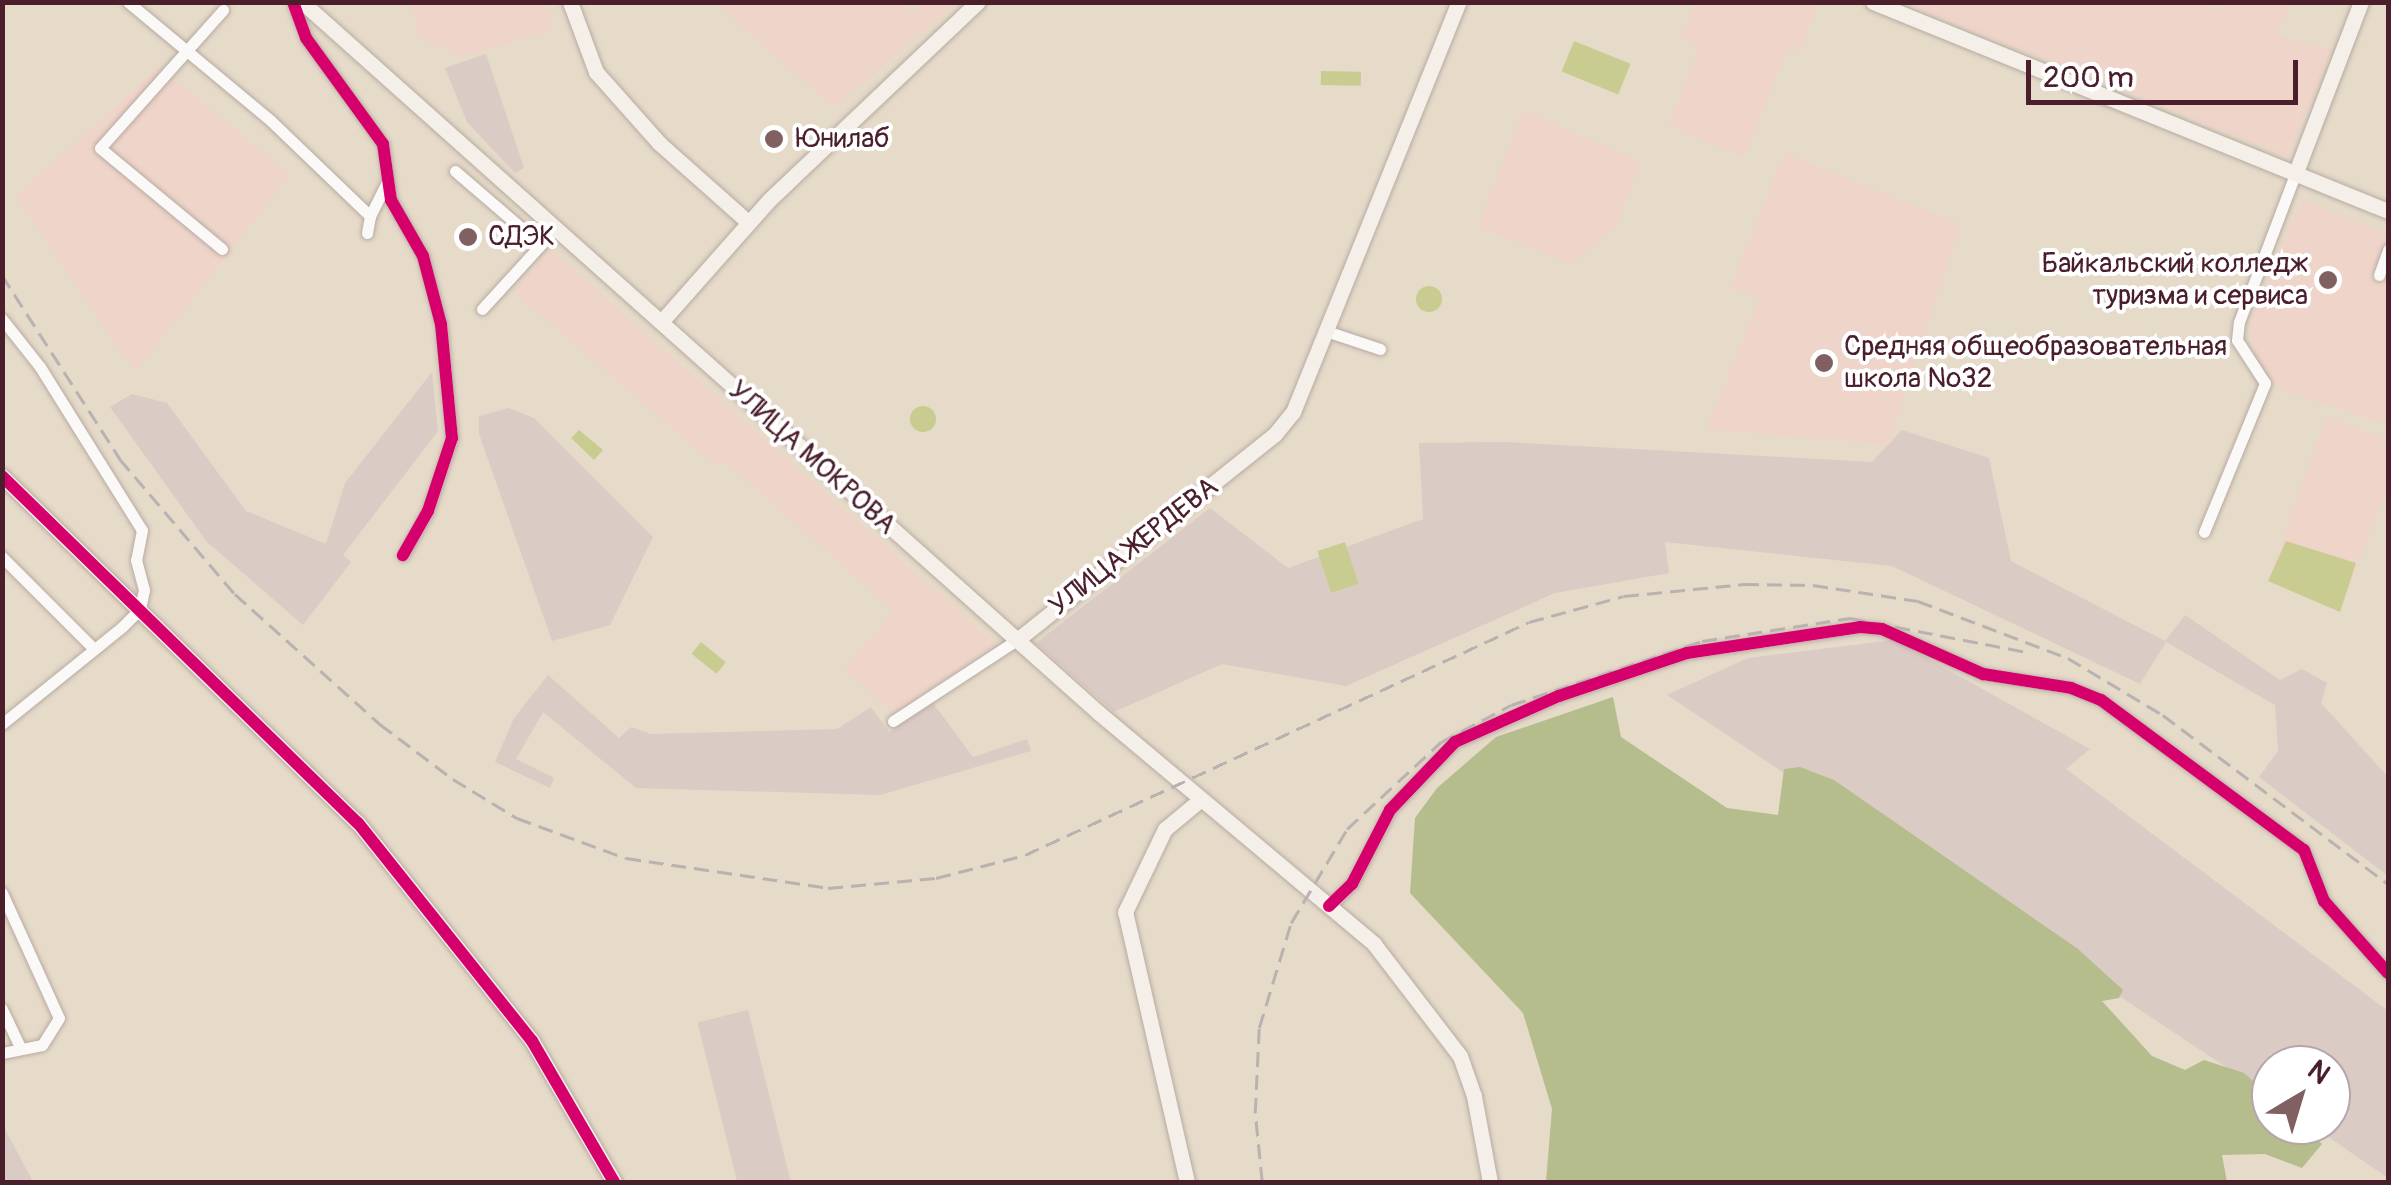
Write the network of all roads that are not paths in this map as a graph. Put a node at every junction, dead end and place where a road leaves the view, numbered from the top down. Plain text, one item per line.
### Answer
1 (128, 2) edge
2 (293, 2) edge
3 (302, 2) edge
4 (570, 2) edge
5 (978, 2) edge
6 (1460, 2) edge
7 (1873, 2) edge
8 (2361, 2) edge
9 (223, 10) dead end
10 (188, 52) junction
11 (454, 171) dead end
12 (2296, 172) junction
13 (388, 180) junction
14 (2388, 211) edge
15 (370, 216) junction
16 (748, 222) junction
17 (556, 228) junction
18 (366, 233) dead end
19 (542, 245) junction
20 (222, 250) dead end
21 (2388, 250) edge
22 (2379, 275) dead end
23 (482, 308) dead end
24 (2, 319) edge
25 (661, 322) junction
26 (1326, 330) junction
27 (1380, 349) dead end
28 (2, 476) edge
29 (2204, 532) dead end
30 (403, 555) dead end
31 (2, 557) edge
32 (140, 608) junction
33 (1016, 640) junction
34 (93, 648) junction
35 (894, 721) dead end
36 (2, 724) edge
37 (1200, 800) junction
38 (2, 893) edge
39 (1330, 906) junction
40 (2388, 973) edge
41 (2, 1009) edge
42 (20, 1046) junction
43 (2, 1053) edge
44 (614, 1182) edge
45 (1187, 1182) edge
46 (1490, 1182) edge

1 - 10 street
2 - 13 street
3 - 17 main road, УЛИЦА МОКРОВА
4 - 16 main road
5 - 16 main road
6 - 26 main road, УЛИЦА ЖЕРДЕВА
7 - 12 main road
8 - 12 main road
9 - 10 street
10 - 15 street
10 - 20 street
11 - 19 street
12 - 14 main road
12 - 29 street
13 - 15 street
13 - 30 street
15 - 18 street
16 - 25 main road
17 - 19 street
17 - 25 main road, УЛИЦА МОКРОВА
19 - 23 street
21 - 22 street
24 - 32 street
25 - 33 main road, УЛИЦА МОКРОВА
26 - 27 street
26 - 33 main road, УЛИЦА ЖЕРДЕВА
28 - 32 main road
31 - 34 street
32 - 34 street
32 - 44 main road
33 - 35 street, УЛИЦА ЖЕРДЕВА
33 - 37 main road, УЛИЦА МОКРОВА
34 - 36 street
37 - 39 main road, УЛИЦА МОКРОВА
37 - 45 main road
38 - 42 street
39 - 40 street
39 - 46 main road, УЛИЦА МОКРОВА
41 - 42 street
42 - 43 street

